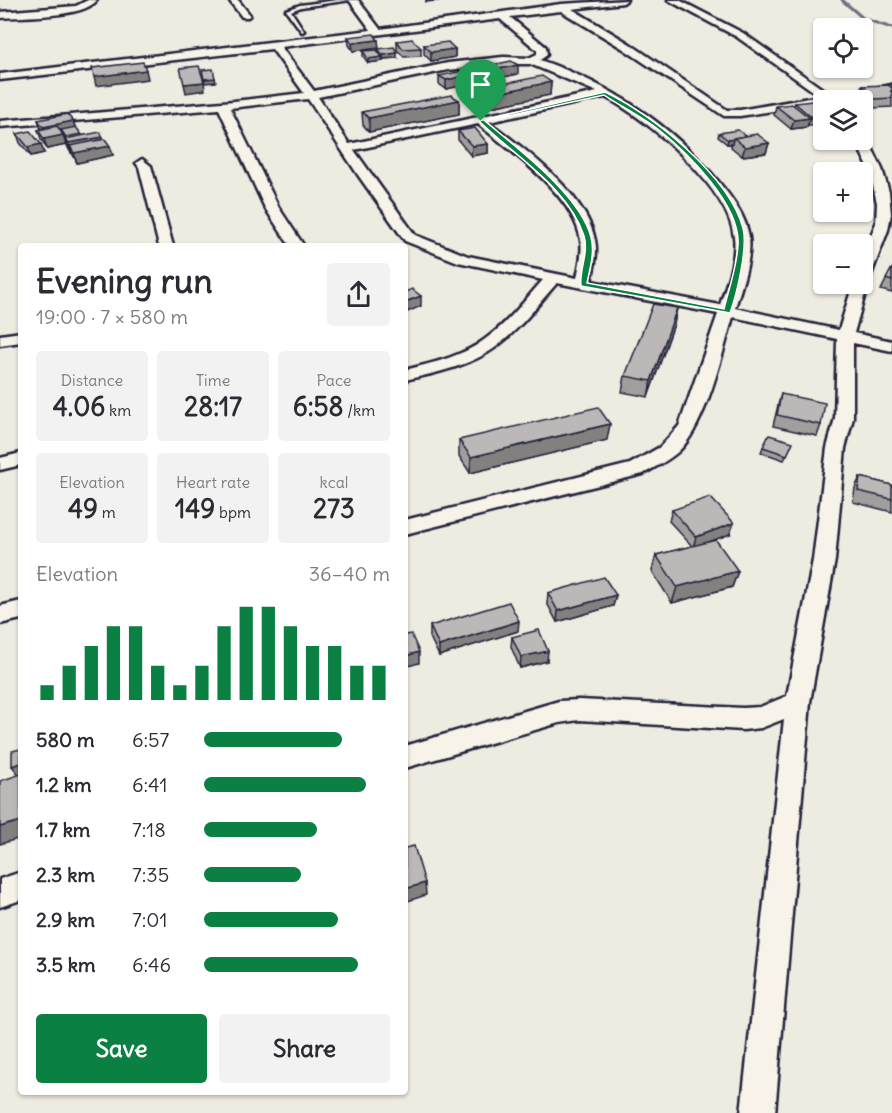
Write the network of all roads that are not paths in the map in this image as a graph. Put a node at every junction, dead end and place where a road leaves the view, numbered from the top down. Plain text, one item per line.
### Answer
1 (93, 0) edge
2 (233, 0) edge
3 (351, 0) edge
4 (623, 0) edge
5 (673, 0) edge
6 (561, 7) junction
7 (0, 15) edge
8 (245, 15) dead end
9 (501, 15) junction
10 (302, 31) dead end
11 (378, 32) junction
12 (274, 45) junction
13 (531, 62) junction
14 (0, 77) edge
15 (892, 88) edge
16 (817, 90) edge
17 (873, 91) edge
18 (605, 94) junction
19 (311, 95) junction
20 (813, 102) edge
21 (222, 104) junction
22 (481, 121) junction
23 (0, 124) edge
24 (346, 148) junction
25 (868, 150) edge
26 (142, 163) dead end
27 (410, 238) junction
28 (165, 243) edge
29 (295, 243) edge
30 (399, 243) edge
31 (873, 252) edge
32 (553, 278) junction
33 (583, 284) junction
34 (858, 294) edge
35 (727, 311) junction
36 (846, 335) junction
37 (18, 337) edge
38 (0, 340) edge
39 (892, 346) edge
40 (408, 374) edge
41 (18, 460) edge
42 (0, 464) edge
43 (408, 525) edge
44 (18, 611) edge
45 (0, 615) edge
46 (798, 702) junction
47 (408, 756) edge
48 (18, 887) edge
49 (0, 893) edge
50 (758, 1113) edge

1 - 7 street
2 - 8 street
3 - 10 lane
3 - 11 street
4 - 6 street
5 - 16 street
6 - 9 street
6 - 20 street
9 - 11 street
9 - 13 street
11 - 12 street
12 - 14 street
12 - 19 street
13 - 18 street
13 - 19 street
15 - 17 street
18 - 22 street
18 - 35 street
19 - 21 street
19 - 24 street
21 - 23 street
21 - 29 street
22 - 24 street
22 - 33 street
24 - 27 street
25 - 31 street
26 - 28 street
27 - 30 street
27 - 32 street
32 - 33 street
32 - 40 street
33 - 35 street
34 - 36 street
35 - 36 street
35 - 43 street
36 - 39 street
36 - 46 street
37 - 38 street
41 - 42 street
44 - 45 street
46 - 47 street
46 - 50 street
48 - 49 street

